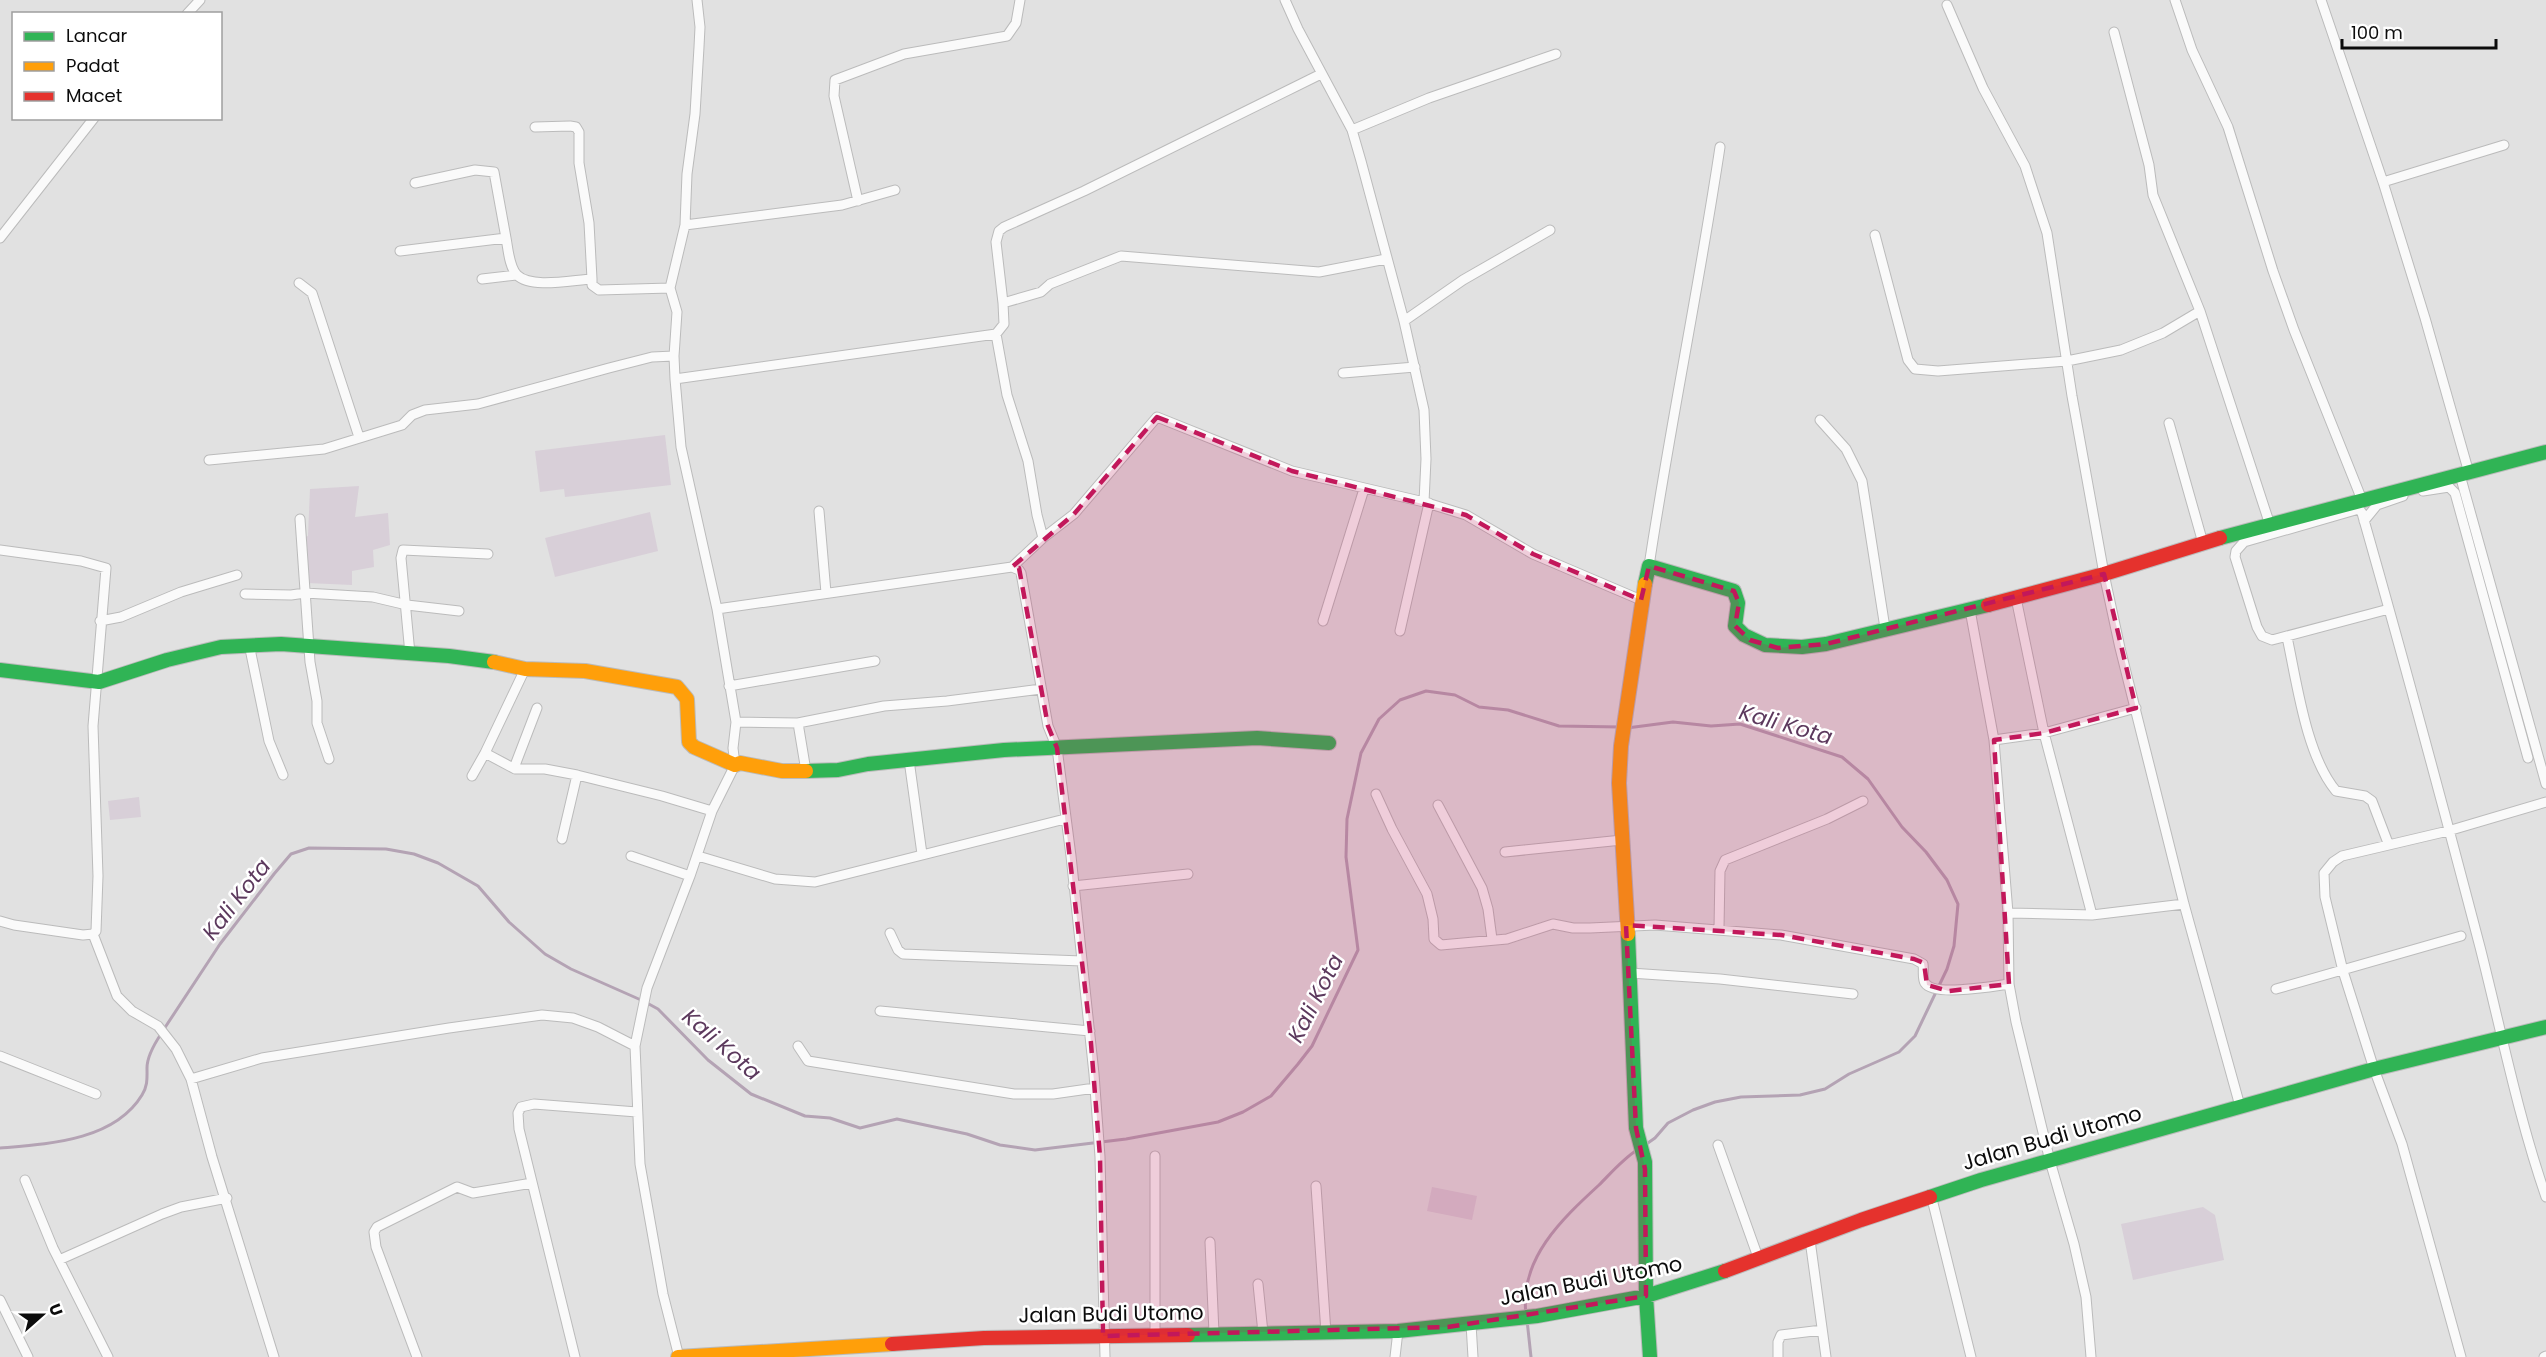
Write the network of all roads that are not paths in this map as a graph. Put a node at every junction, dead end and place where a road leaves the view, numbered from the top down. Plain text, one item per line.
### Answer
1 (200, 0) edge
2 (697, 0) edge
3 (1020, 0) edge
4 (1285, 0) edge
5 (2175, 0) edge
6 (2321, 0) edge
7 (1947, 5) dead end
8 (190, 12) edge
9 (2114, 32) dead end
10 (1556, 54) dead end
11 (1321, 74) junction
12 (92, 120) edge
13 (535, 127) dead end
14 (1352, 130) junction
15 (2504, 145) dead end
16 (1720, 147) dead end
17 (2383, 182) junction
18 (415, 183) dead end
19 (895, 190) dead end
20 (858, 201) junction
21 (685, 225) junction
22 (1550, 230) dead end
23 (1875, 235) dead end
24 (0, 238) edge
25 (506, 238) junction
26 (400, 251) dead end
27 (1386, 259) junction
28 (516, 274) junction
29 (482, 279) dead end
30 (592, 279) junction
31 (299, 283) dead end
32 (670, 288) junction
33 (1003, 303) junction
34 (2200, 311) junction
35 (1404, 321) junction
36 (996, 334) junction
37 (674, 356) junction
38 (2067, 361) junction
39 (1415, 367) junction
40 (1343, 373) dead end
41 (675, 379) junction
42 (1820, 420) dead end
43 (2169, 423) dead end
44 (359, 437) junction
45 (2546, 452) edge
46 (209, 460) dead end
47 (2465, 474) junction
48 (1364, 489) junction
49 (2362, 500) junction
50 (1427, 502) junction
51 (819, 511) dead end
52 (300, 519) dead end
53 (2364, 521) junction
54 (2270, 525) junction
55 (1043, 538) junction
56 (2203, 543) junction
57 (0, 550) edge
58 (488, 554) dead end
59 (1649, 566) junction
60 (1012, 567) junction
61 (2104, 574) junction
62 (237, 575) dead end
63 (305, 593) junction
64 (826, 593) junction
65 (245, 594) dead end
66 (2016, 598) junction
67 (1641, 600) junction
68 (407, 605) junction
69 (717, 609) junction
70 (2389, 609) junction
71 (1970, 610) junction
72 (459, 611) dead end
73 (100, 621) junction
74 (1323, 621) dead end
75 (1885, 628) junction
76 (1400, 631) dead end
77 (2287, 637) junction
78 (249, 644) junction
79 (310, 647) junction
80 (410, 654) junction
81 (875, 661) dead end
82 (525, 669) junction
83 (0, 670) edge
84 (99, 682) junction
85 (729, 686) junction
86 (1041, 689) junction
87 (537, 708) dead end
88 (2136, 708) junction
89 (736, 722) junction
90 (798, 723) junction
91 (2044, 733) junction
92 (1994, 740) junction
93 (1329, 743) dead end
94 (1057, 748) junction
95 (485, 753) junction
96 (2528, 758) dead end
97 (329, 759) dead end
98 (909, 760) junction
99 (735, 765) junction
100 (513, 768) junction
101 (807, 771) junction
102 (284, 775) dead end
103 (577, 775) junction
104 (472, 776) dead end
105 (2546, 784) edge
106 (1376, 794) dead end
107 (1863, 801) dead end
108 (2546, 802) edge
109 (1438, 805) dead end
110 (712, 811) junction
111 (1065, 819) junction
112 (2448, 831) junction
113 (562, 839) dead end
114 (1622, 840) junction
115 (2388, 843) junction
116 (1504, 852) dead end
117 (922, 854) junction
118 (631, 856) dead end
119 (698, 856) junction
120 (1188, 874) dead end
121 (690, 876) junction
122 (1073, 886) junction
123 (2184, 904) junction
124 (2008, 914) junction
125 (2092, 915) junction
126 (0, 921) edge
127 (1626, 925) junction
128 (1719, 928) junction
129 (890, 933) dead end
130 (93, 934) junction
131 (2461, 936) dead end
132 (1492, 939) junction
133 (1082, 961) junction
134 (2343, 970) junction
135 (1630, 973) junction
136 (2009, 984) junction
137 (2276, 989) dead end
138 (1853, 994) dead end
139 (880, 1011) dead end
140 (2546, 1027) edge
141 (1090, 1032) junction
142 (2503, 1037) junction
143 (635, 1046) junction
144 (798, 1046) dead end
145 (0, 1056) edge
146 (2374, 1069) junction
147 (191, 1079) junction
148 (1095, 1088) junction
149 (96, 1094) dead end
150 (2240, 1106) junction
151 (637, 1112) junction
152 (1718, 1145) dead end
153 (1155, 1156) dead end
154 (2050, 1161) junction
155 (25, 1180) dead end
156 (532, 1183) junction
157 (1316, 1186) dead end
158 (1931, 1195) junction
159 (2546, 1197) edge
160 (227, 1198) junction
161 (1810, 1240) junction
162 (1210, 1242) dead end
163 (59, 1260) junction
164 (1759, 1260) junction
165 (1258, 1284) dead end
166 (1646, 1296) junction
167 (0, 1300) edge
168 (1471, 1324) junction
169 (1822, 1330) junction
170 (1398, 1331) junction
171 (1214, 1333) junction
172 (1263, 1333) junction
173 (1326, 1333) junction
174 (1155, 1334) junction
175 (1103, 1336) junction
176 (28, 1357) edge
177 (108, 1357) edge
178 (274, 1357) edge
179 (417, 1357) edge
180 (574, 1357) edge
181 (678, 1357) edge
182 (1105, 1357) edge
183 (1395, 1357) edge
184 (1473, 1357) edge
185 (1650, 1357) edge
186 (1778, 1357) edge
187 (1826, 1357) edge
188 (1971, 1357) edge
189 (2091, 1357) edge
190 (2461, 1357) edge

1 - 8 street
2 - 21 street
3 - 20 street
4 - 11 street
5 - 49 street
6 - 17 street
7 - 38 street
9 - 34 street
10 - 14 street
11 - 14 street
11 - 33 street
12 - 24 street
13 - 30 street
14 - 27 street
15 - 17 street
16 - 59 street
17 - 47 street
18 - 25 street
19 - 20 street
20 - 21 street
21 - 32 street
22 - 35 street
23 - 38 street
25 - 26 street
25 - 28 street
27 - 33 street
27 - 35 street
28 - 29 street
28 - 30 street
30 - 32 street
31 - 44 street
32 - 37 street
33 - 36 street
34 - 38 street
34 - 54 street
35 - 39 street
36 - 41 street
36 - 55 street
37 - 41 street
37 - 44 street
38 - 61 street
39 - 40 street
39 - 50 street
41 - 69 street
42 - 75 street
43 - 56 street
44 - 46 street
45 - 47 street
47 - 49 street
47 - 105 street
48 - 50 street
48 - 55 street
48 - 74 street
49 - 54 street
50 - 67 street
50 - 76 street
51 - 64 street
52 - 63 street
53 - 70 street
53 - 77 street
53 - 96 street
54 - 56 street
55 - 60 street
56 - 61 street
57 - 73 street
58 - 68 street
59 - 67 street
59 - 75 street
60 - 64 street
60 - 86 street
61 - 66 street
61 - 88 street
62 - 73 street
63 - 65 street
63 - 68 street
63 - 79 street
64 - 69 street
66 - 71 street
66 - 91 street
67 - 114 street
68 - 72 street
68 - 80 street
69 - 85 street
70 - 77 street
70 - 112 street
71 - 75 street
71 - 92 street
73 - 84 street
77 - 115 street
78 - 79 street
78 - 84 street
78 - 102 street
79 - 80 street
79 - 97 street
80 - 82 street
81 - 85 street
82 - 95 street
82 - 99 street
83 - 84 street
84 - 130 street
85 - 89 street
86 - 90 street
86 - 94 street
87 - 100 street
88 - 91 street
88 - 123 street
89 - 90 street
89 - 99 street
90 - 101 street
91 - 92 street
91 - 125 street
92 - 124 street
93 - 94 street
94 - 98 street
94 - 111 street
95 - 100 street
95 - 104 street
98 - 101 street
98 - 117 street
99 - 101 street
99 - 110 street
100 - 103 street
103 - 110 street
103 - 113 street
106 - 132 street
107 - 128 street
108 - 112 street
109 - 132 street
110 - 119 street
111 - 117 street
111 - 122 street
112 - 115 street
112 - 142 street
114 - 116 street
114 - 127 street
115 - 134 street
117 - 119 street
118 - 121 street
119 - 121 street
120 - 122 street
121 - 143 street
122 - 133 street
123 - 125 street
123 - 150 street
124 - 125 street
124 - 136 street
126 - 130 street
127 - 128 street
127 - 132 street
127 - 135 street
128 - 136 street
129 - 133 street
130 - 147 street
131 - 134 street
133 - 141 street
134 - 137 street
134 - 146 street
135 - 138 street
135 - 166 street
136 - 154 street
139 - 141 street
140 - 142 street, Jalan Budi Utomo
141 - 148 street
142 - 146 street, Jalan Budi Utomo
142 - 159 street
143 - 147 street
143 - 151 street
144 - 148 street
145 - 149 street
146 - 150 street, Jalan Budi Utomo
146 - 190 street
147 - 160 street
148 - 175 street
150 - 154 street, Jalan Budi Utomo
151 - 156 street
151 - 181 street
152 - 164 street
153 - 174 street
154 - 158 street, Jalan Budi Utomo
154 - 189 street
155 - 163 street
156 - 179 street
156 - 180 street
157 - 173 street
158 - 161 street, Jalan Budi Utomo
158 - 188 street
160 - 163 street
160 - 178 street
161 - 164 street, Jalan Budi Utomo
161 - 169 street
162 - 171 street
163 - 177 street
164 - 166 street, Jalan Budi Utomo
165 - 172 street
166 - 168 street, Jalan Budi Utomo
166 - 185 street
167 - 176 street
168 - 170 street, Jalan Budi Utomo
168 - 184 street
169 - 186 street
169 - 187 street
170 - 173 street, Jalan Budi Utomo
170 - 183 street
171 - 172 street, Jalan Budi Utomo
171 - 174 street, Jalan Budi Utomo
172 - 173 street, Jalan Budi Utomo
174 - 175 street, Jalan Budi Utomo
175 - 181 street, Jalan Budi Utomo
175 - 182 street

